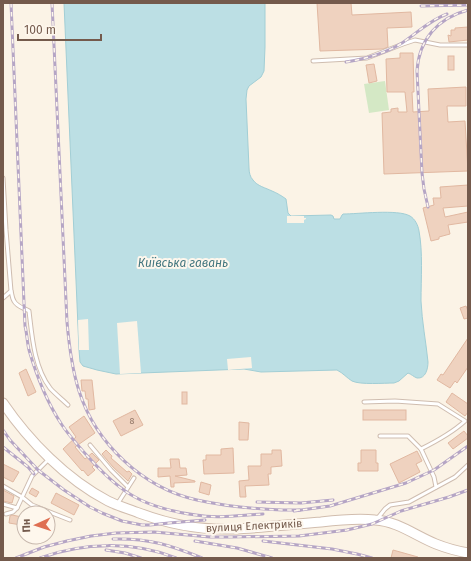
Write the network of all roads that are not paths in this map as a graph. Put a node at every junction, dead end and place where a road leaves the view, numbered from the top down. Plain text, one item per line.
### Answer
1 (468, 45) edge
2 (313, 61) dead end
3 (3, 178) edge
4 (4, 208) edge
5 (11, 290) junction
6 (3, 298) edge
7 (364, 402) dead end
8 (3, 403) edge
9 (68, 405) dead end
10 (380, 436) dead end
11 (90, 445) dead end
12 (422, 449) junction
13 (50, 458) junction
14 (468, 465) edge
15 (134, 478) dead end
16 (3, 486) edge
17 (128, 487) junction
18 (436, 487) junction
19 (22, 497) junction
20 (3, 504) edge
21 (117, 504) junction
22 (18, 505) edge
23 (16, 508) edge
24 (16, 509) edge
25 (6, 514) dead end
26 (70, 520) dead end
27 (379, 520) junction
28 (437, 544) junction
29 (468, 553) edge
30 (456, 558) edge

1 - 2 lane
3 - 4 lane
4 - 5 lane
5 - 6 lane
5 - 9 lane
7 - 12 lane
8 - 13 street, вулиця Електриків
10 - 12 lane
11 - 17 lane
12 - 18 lane
13 - 19 lane
13 - 21 street, вулиця Електриків
14 - 18 lane
15 - 17 lane
16 - 19 lane
17 - 21 lane
18 - 27 lane
19 - 22 lane
19 - 26 lane
20 - 23 lane
21 - 27 street, вулиця Електриків
24 - 25 lane
27 - 28 street, вулиця Електриків
28 - 29 street
28 - 30 street

